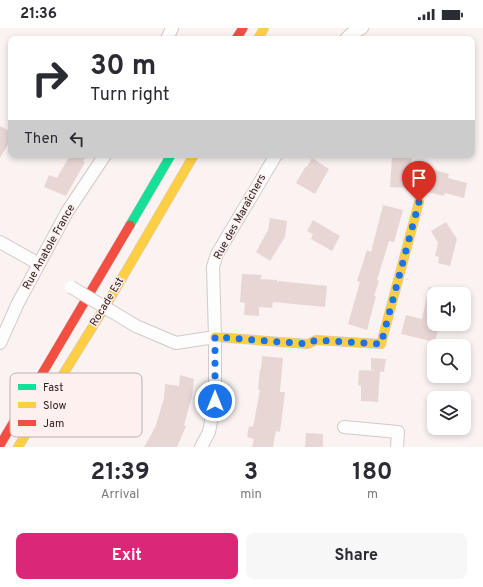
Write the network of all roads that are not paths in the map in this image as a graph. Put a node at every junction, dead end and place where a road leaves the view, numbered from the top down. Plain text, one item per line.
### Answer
1 (362, 28) edge
2 (349, 36) edge
3 (103, 158) edge
4 (169, 158) edge
5 (192, 158) edge
6 (274, 158) edge
7 (419, 202) dead end
8 (0, 242) edge
9 (39, 264) junction
10 (71, 286) dead end
11 (215, 337) junction
12 (0, 343) edge
13 (42, 373) edge
14 (64, 373) edge
15 (344, 427) dead end
16 (10, 428) edge
17 (24, 437) edge
18 (0, 445) edge
19 (18, 447) edge
20 (201, 447) edge
21 (397, 447) edge

1 - 2 street
3 - 9 street, Rue Anatole France
4 - 13 main road, Rocade Est
5 - 14 main road, Rocade Est
6 - 11 street, Rue des Maraîchers
7 - 11 main road
8 - 9 street
9 - 12 street, Rue Anatole France
10 - 11 street, bridge
11 - 20 street, Rue des Maraîchers
15 - 21 street
16 - 18 main road, Rocade Est
17 - 19 main road, Rocade Est

